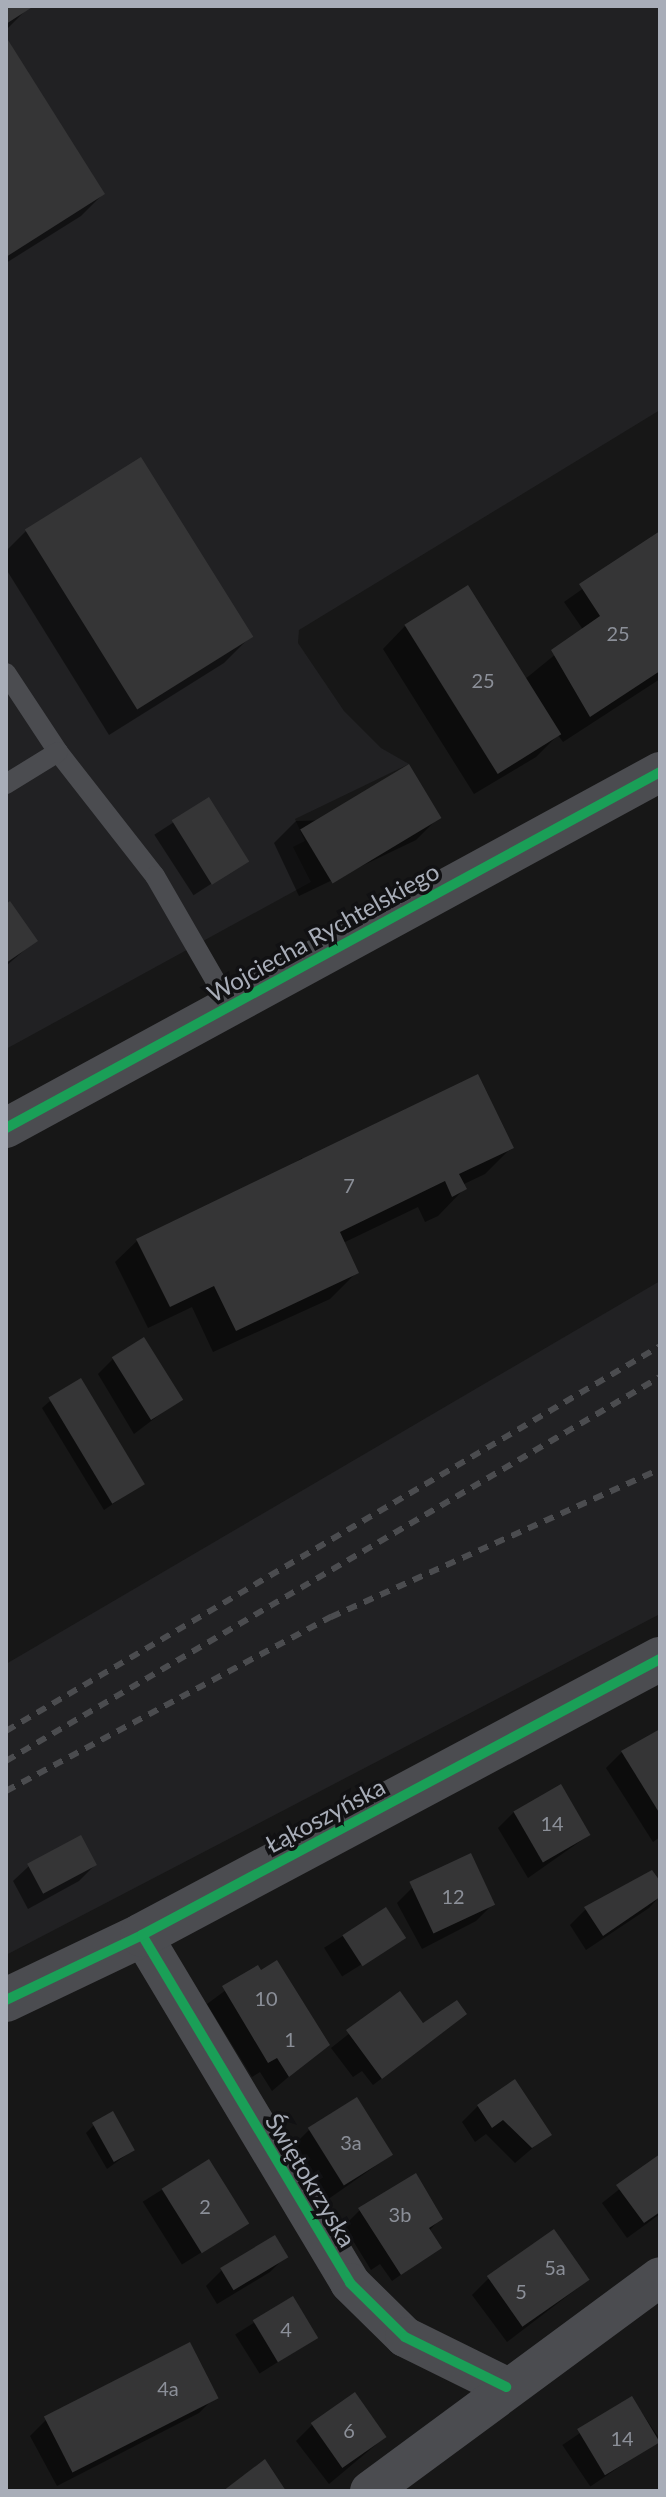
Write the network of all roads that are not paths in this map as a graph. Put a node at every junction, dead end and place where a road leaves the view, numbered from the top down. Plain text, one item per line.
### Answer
1 (6, 673) edge
2 (58, 752) junction
3 (660, 772) edge
4 (6, 784) edge
5 (230, 1006) junction
6 (6, 1128) edge
7 (660, 1659) edge
8 (142, 1935) junction
9 (6, 2000) edge
10 (660, 2277) edge
11 (506, 2387) junction
12 (370, 2491) edge

1 - 2 lane
2 - 4 lane
2 - 5 lane
3 - 5 street, Wojciecha Rychtelskiego
5 - 6 street, Wojciecha Rychtelskiego
7 - 8 street, Łąkoszyńska
8 - 9 street, Łąkoszyńska
8 - 11 street, Świętokrzyska
10 - 11 street
11 - 12 street

